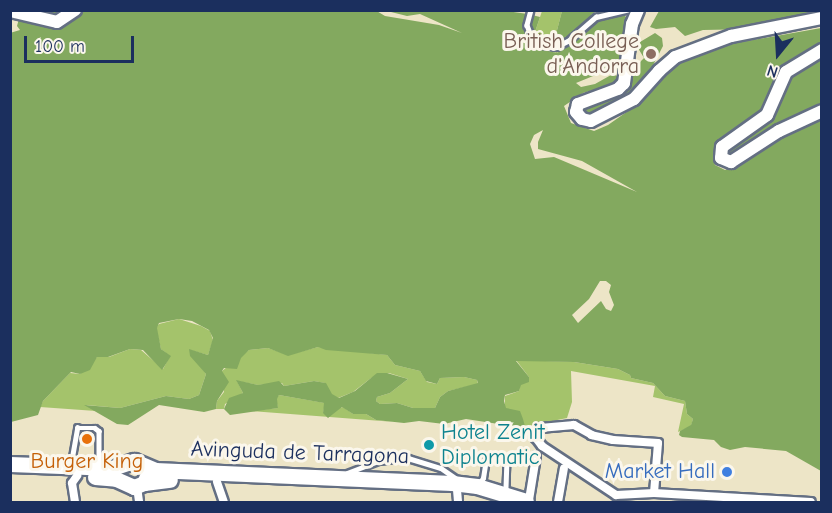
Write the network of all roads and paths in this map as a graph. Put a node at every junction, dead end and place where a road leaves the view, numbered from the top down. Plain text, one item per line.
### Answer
1 (75, 10) edge
2 (531, 10) edge
3 (627, 10) edge
4 (638, 10) edge
5 (10, 11) edge
6 (822, 18) edge
7 (822, 50) edge
8 (822, 111) edge
9 (536, 457) dead end
10 (126, 463) junction
11 (10, 464) edge
12 (143, 465) junction
13 (104, 468) junction
14 (564, 469) dead end
15 (72, 471) junction
16 (10, 474) edge
17 (334, 476) junction
18 (217, 482) junction
19 (135, 484) junction
20 (462, 490) edge
21 (654, 493) junction
22 (506, 498) edge
23 (616, 499) edge
24 (742, 501) edge
25 (75, 502) edge
26 (140, 502) edge
27 (224, 502) edge
28 (529, 502) edge
29 (558, 502) edge
30 (811, 502) edge

1 - 5 main road
2 - 3 lane
4 - 6 main road
7 - 8 main road
9 - 28 street
10 - 12 highway
10 - 13 highway
10 - 19 highway
11 - 15 highway
12 - 17 highway, Avinguda de Tarragona
12 - 19 highway
13 - 15 highway
13 - 15 lane
14 - 29 street
15 - 16 highway
15 - 19 highway, Avinguda de Tarragona
15 - 25 street
17 - 20 highway, Avinguda de Tarragona
17 - 20 lane
18 - 19 highway, Avinguda de Tarragona
18 - 20 highway, Avinguda de Tarragona
18 - 27 street
19 - 26 street
20 - 22 highway, Avinguda de Tarragona
20 - 22 lane
21 - 23 street
21 - 23 street
21 - 24 street
22 - 28 highway, Avinguda de Tarragona
24 - 30 street

